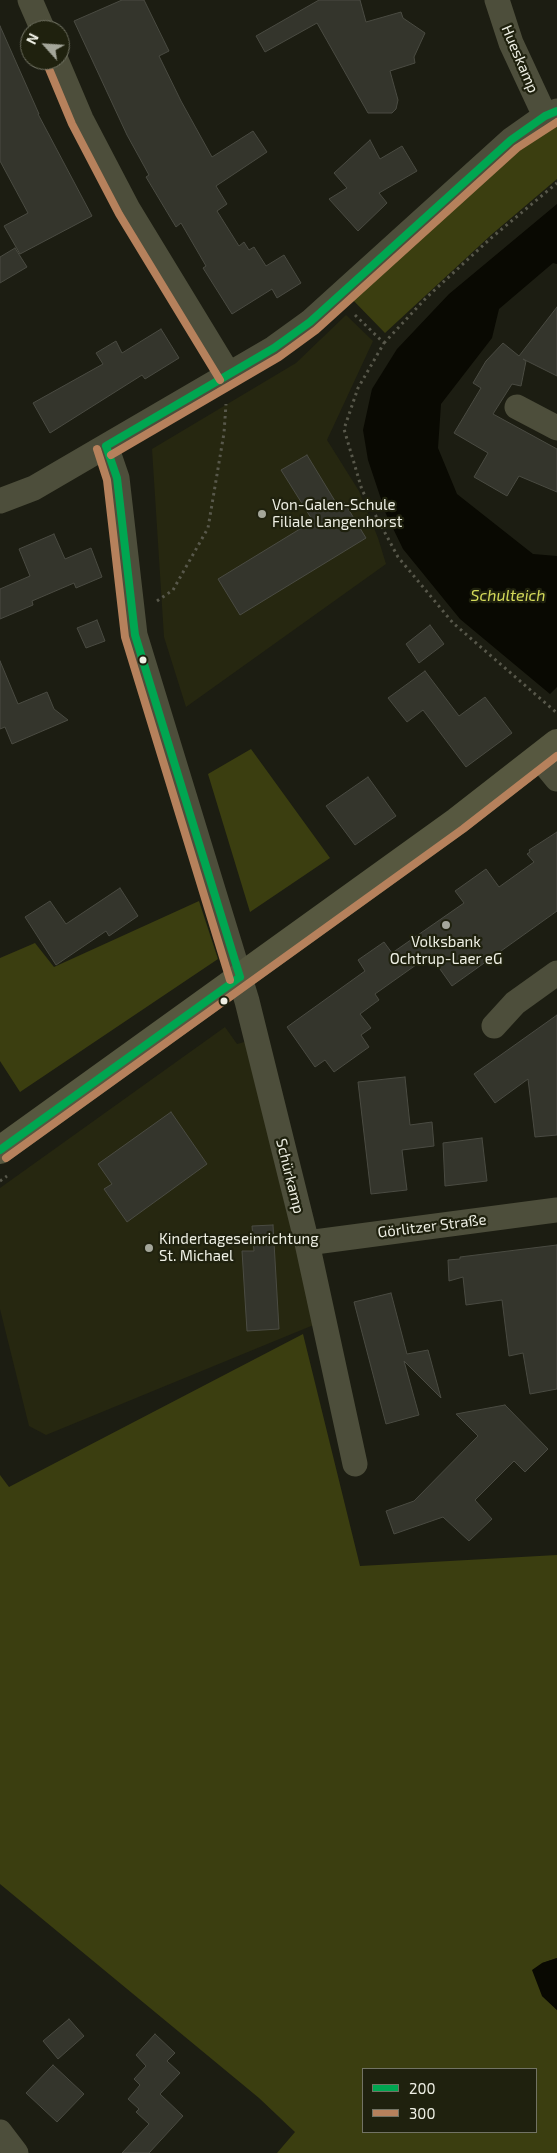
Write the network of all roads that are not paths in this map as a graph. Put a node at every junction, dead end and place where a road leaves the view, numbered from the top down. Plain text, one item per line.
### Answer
1 (30, 0) edge
2 (497, 0) edge
3 (39, 20) edge
4 (60, 70) edge
5 (551, 114) edge
6 (229, 374) junction
7 (517, 407) dead end
8 (557, 428) edge
9 (106, 446) junction
10 (0, 501) edge
11 (548, 750) edge
12 (557, 779) edge
13 (557, 973) edge
14 (240, 977) junction
15 (494, 1026) dead end
16 (0, 1150) edge
17 (557, 1210) edge
18 (306, 1243) junction
19 (355, 1464) dead end
20 (0, 2132) edge
21 (16, 2153) edge

1 - 3 street
2 - 5 street, Hueskamp
4 - 6 street
5 - 6 street
6 - 9 street
7 - 8 street
9 - 10 street
9 - 14 street, Schürkamp
11 - 12 street
11 - 14 main road
13 - 15 street
14 - 16 main road
14 - 18 street, Schürkamp
17 - 18 street, Görlitzer Straße
18 - 19 street, Schürkamp
20 - 21 street

